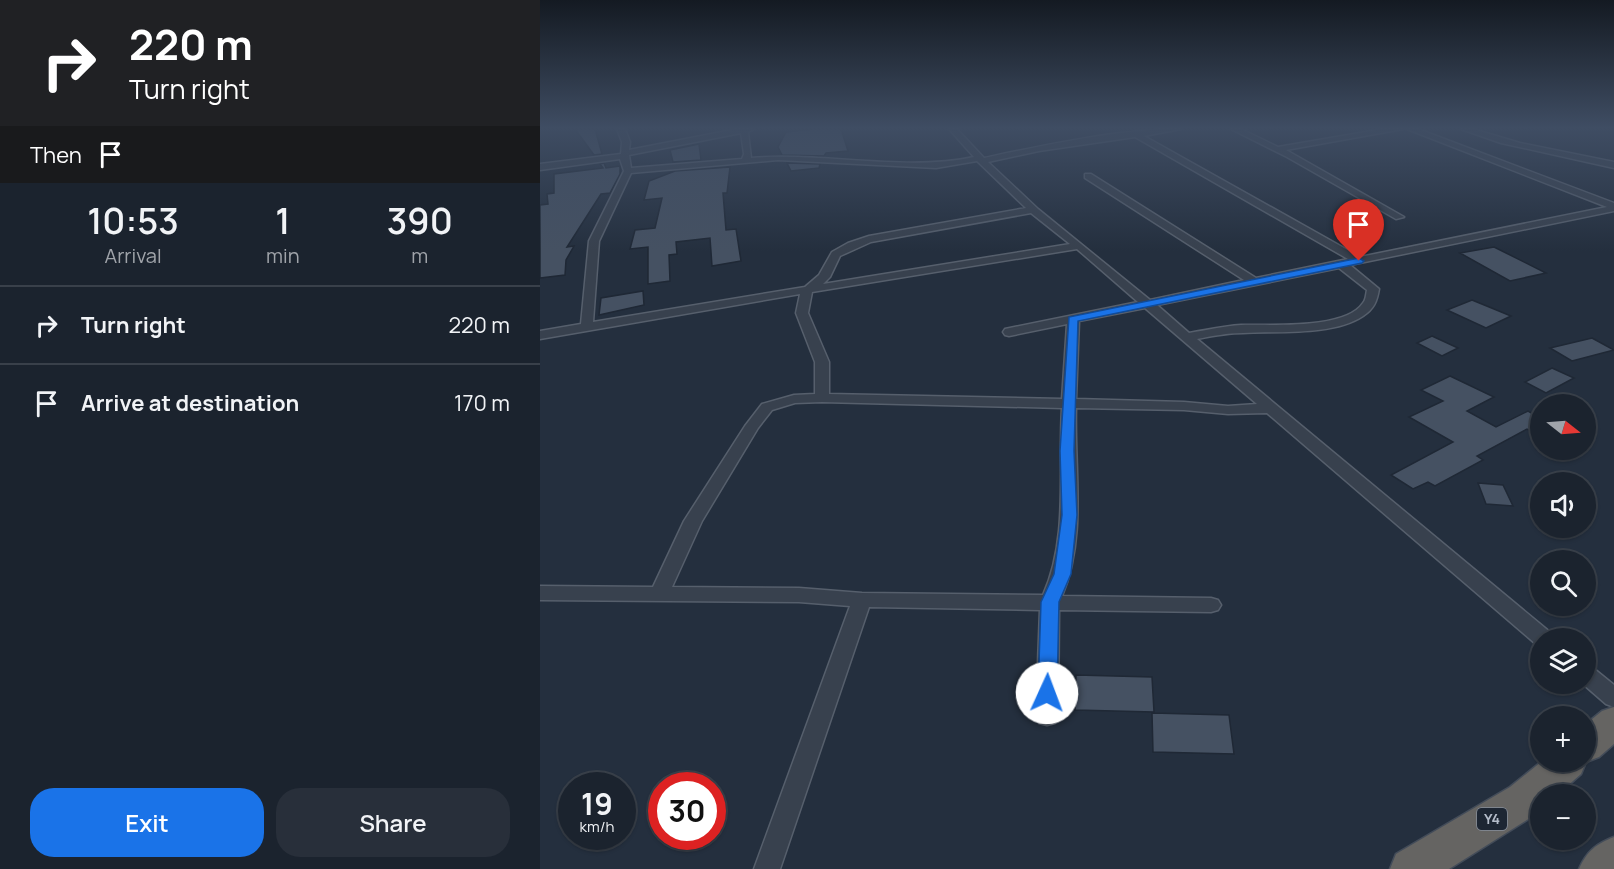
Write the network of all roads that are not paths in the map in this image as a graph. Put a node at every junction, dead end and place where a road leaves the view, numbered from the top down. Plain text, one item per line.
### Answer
1 (642, 170) edge
2 (991, 170) edge
3 (1197, 170) edge
4 (1315, 170) edge
5 (1516, 170) edge
6 (628, 171) joint
7 (1088, 176) dead end
8 (1614, 207) edge
9 (1031, 210) junction
10 (1399, 217) dead end
11 (1079, 246) junction
12 (1359, 261) junction
13 (1341, 264) junction
14 (1254, 282) junction
15 (807, 291) junction
16 (1149, 304) junction
17 (1073, 319) junction
18 (587, 326) junction
19 (1009, 332) dead end
20 (540, 335) edge
21 (1186, 337) junction
22 (822, 398) junction
23 (1070, 403) junction
24 (1271, 408) junction
25 (540, 593) edge
26 (658, 595) junction
27 (862, 600) junction
28 (1050, 602) junction
29 (1211, 605) dead end
30 (1531, 628) edge
31 (1596, 683) edge
32 (1614, 698) edge
33 (1047, 716) dead end
34 (1614, 722) edge
35 (1596, 737) edge
36 (1556, 772) edge
37 (1614, 857) edge
38 (767, 869) edge
39 (1412, 869) edge
40 (1600, 869) edge

1 - 6 street
2 - 9 street
3 - 12 street
4 - 10 street
5 - 8 street
6 - 18 street
7 - 14 street
8 - 12 street
9 - 11 street
9 - 15 street
11 - 15 street
11 - 16 street
12 - 13 street
13 - 14 street
13 - 21 street
14 - 16 street
15 - 18 street
15 - 22 street
16 - 17 street
16 - 21 street
17 - 19 street
17 - 23 street
18 - 20 street
21 - 24 street
22 - 23 street
22 - 26 street
23 - 24 street
23 - 28 street
24 - 30 street
25 - 26 street
26 - 27 street
27 - 28 street
27 - 38 street
28 - 29 street
28 - 33 street
31 - 32 street
34 - 35 highway
36 - 39 highway, Y4
37 - 40 highway

